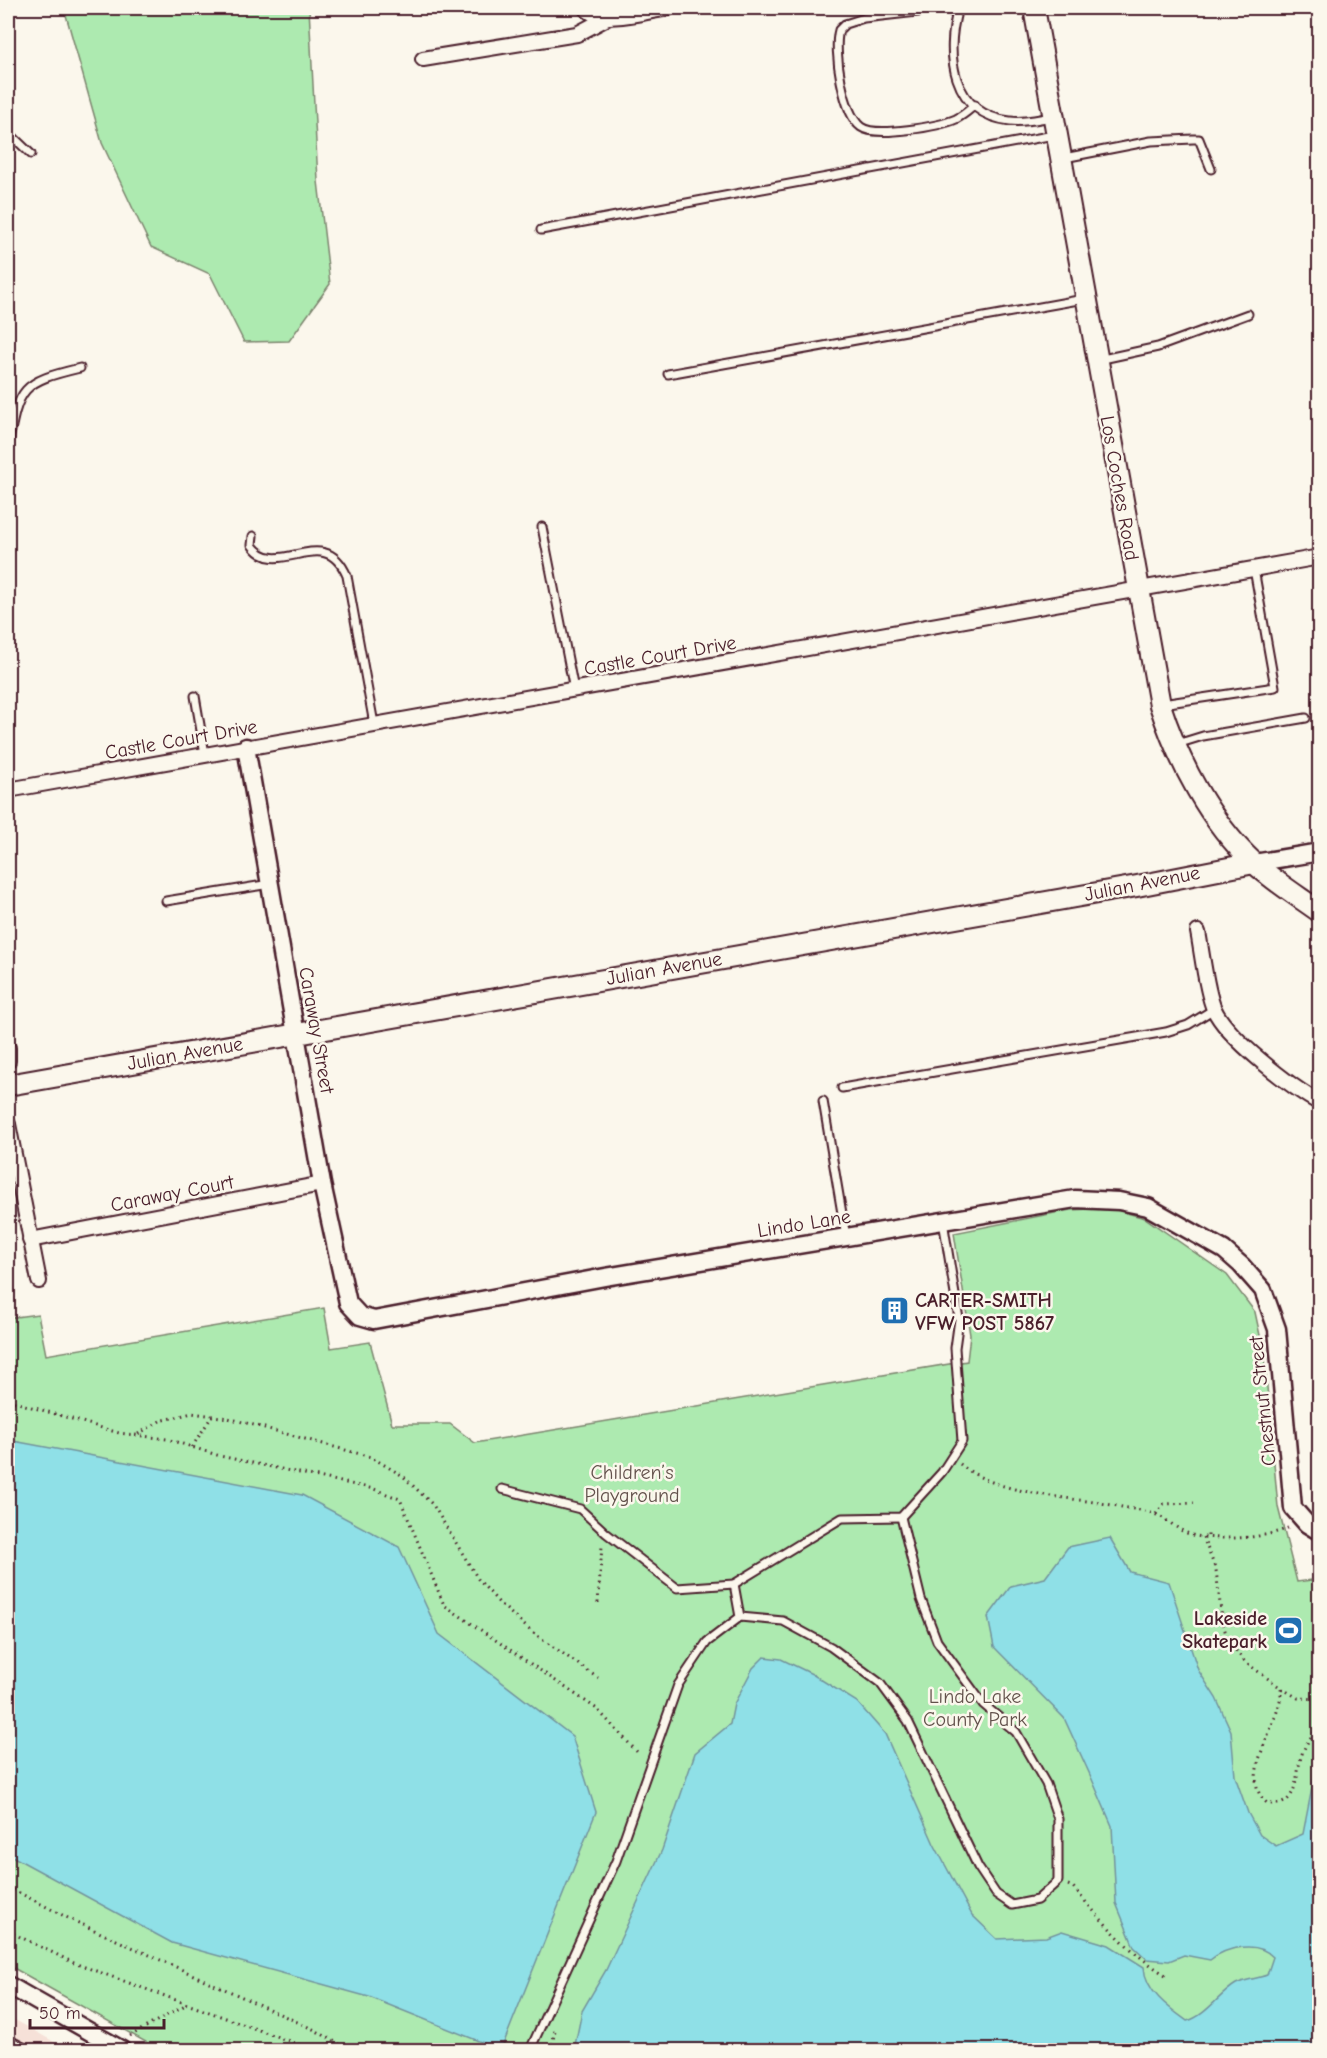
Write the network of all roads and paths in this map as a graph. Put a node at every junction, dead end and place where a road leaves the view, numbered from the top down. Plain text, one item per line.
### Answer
1 (586, 8) edge
2 (668, 8) edge
3 (1034, 8) edge
4 (957, 10) edge
5 (609, 17) junction
6 (423, 59) dead end
7 (975, 105) junction
8 (1055, 125) junction
9 (8, 132) edge
10 (32, 154) dead end
11 (1061, 159) junction
12 (1211, 169) dead end
13 (541, 230) dead end
14 (1087, 299) junction
15 (1248, 314) dead end
16 (1097, 360) junction
17 (80, 368) dead end
18 (668, 374) dead end
19 (8, 446) edge
20 (542, 527) dead end
21 (253, 536) dead end
22 (1320, 557) edge
23 (1254, 569) junction
24 (1138, 590) junction
25 (574, 690) junction
26 (195, 696) dead end
27 (1160, 705) junction
28 (1306, 718) dead end
29 (374, 724) junction
30 (1174, 745) junction
31 (246, 747) junction
32 (205, 754) junction
33 (8, 790) edge
34 (1320, 852) edge
35 (1254, 863) junction
36 (270, 884) junction
37 (166, 901) dead end
38 (1320, 912) edge
39 (1198, 932) dead end
40 (1214, 1009) junction
41 (296, 1032) junction
42 (8, 1048) edge
43 (8, 1061) edge
44 (8, 1085) edge
45 (842, 1088) dead end
46 (823, 1101) dead end
47 (1320, 1103) edge
48 (8, 1124) edge
49 (322, 1184) junction
50 (944, 1221) junction
51 (846, 1238) junction
52 (30, 1240) junction
53 (1241, 1265) joint
54 (39, 1281) dead end
55 (360, 1316) joint
56 (8, 1400) edge
57 (212, 1416) junction
58 (136, 1435) junction
59 (192, 1447) junction
60 (952, 1456) junction
61 (502, 1489) dead end
62 (1194, 1503) dead end
63 (1155, 1514) junction
64 (901, 1517) junction
65 (1304, 1521) junction
66 (1208, 1530) dead end
67 (1320, 1532) edge
68 (606, 1533) junction
69 (1208, 1536) junction
70 (1202, 1537) junction
71 (734, 1584) junction
72 (598, 1603) dead end
73 (740, 1617) junction
74 (598, 1678) dead end
75 (1281, 1688) junction
76 (1320, 1699) edge
77 (1320, 1725) edge
78 (650, 1766) junction
79 (1058, 1881) junction
80 (8, 1887) edge
81 (8, 1931) edge
82 (1168, 1977) dead end
83 (8, 1985) edge
84 (188, 2004) junction
85 (555, 2030) dead end
86 (8, 2039) edge
87 (124, 2044) edge
88 (29, 2050) edge
89 (314, 2050) edge
90 (349, 2050) edge
91 (530, 2050) edge
92 (551, 2050) edge

1 - 5 street
2 - 5 street
3 - 8 main road, Los Coches Road
4 - 7 lane
4 - 7 lane
5 - 6 street
7 - 8 lane
8 - 11 main road, Los Coches Road
8 - 13 lane
9 - 10 lane
11 - 12 lane
11 - 14 main road, Los Coches Road
14 - 16 main road, Los Coches Road
14 - 18 lane
15 - 16 lane
16 - 24 main road, Los Coches Road
17 - 19 lane
20 - 25 lane
21 - 29 lane
22 - 23 street, Castle Court Drive
23 - 24 street, Castle Court Drive
23 - 27 lane
24 - 25 street, Castle Court Drive
24 - 27 main road, Los Coches Road
25 - 29 street, Castle Court Drive
26 - 32 lane
27 - 30 main road, Los Coches Road
28 - 30 lane
29 - 31 street, Castle Court Drive
30 - 35 main road, Los Coches Road
31 - 32 street, Castle Court Drive
31 - 36 street, Caraway Street
32 - 33 street, Castle Court Drive
34 - 35 street, Julian Avenue
35 - 38 main road, Los Coches Road
35 - 41 main road, Julian Avenue
36 - 37 lane
36 - 41 street, Caraway Street
39 - 40 street
40 - 45 lane
40 - 47 street
41 - 44 main road, Julian Avenue
41 - 49 street, Caraway Street
42 - 43 street
46 - 51 lane
48 - 52 street
49 - 52 street, Caraway Court
49 - 55 street, Caraway Street
50 - 51 street, Lindo Lane
50 - 53 street, Lindo Lane
50 - 60 lane
51 - 55 street, Lindo Lane
52 - 54 street
53 - 65 street, Chestnut Street
56 - 58 path
57 - 58 path
57 - 59 path
57 - 74 path
58 - 59 path
59 - 78 path
60 - 63 path
60 - 64 lane
61 - 68 lane
62 - 63 path
63 - 70 path
64 - 71 lane
64 - 79 lane
65 - 67 street
65 - 69 path
66 - 69 path
68 - 71 lane
68 - 72 path
69 - 70 path
70 - 75 path
71 - 73 lane
73 - 78 lane
73 - 79 lane
75 - 76 path
75 - 77 path
78 - 91 lane
79 - 82 path
80 - 90 path
81 - 84 path
83 - 87 street
84 - 87 path
84 - 89 path
85 - 92 path
86 - 88 lane

